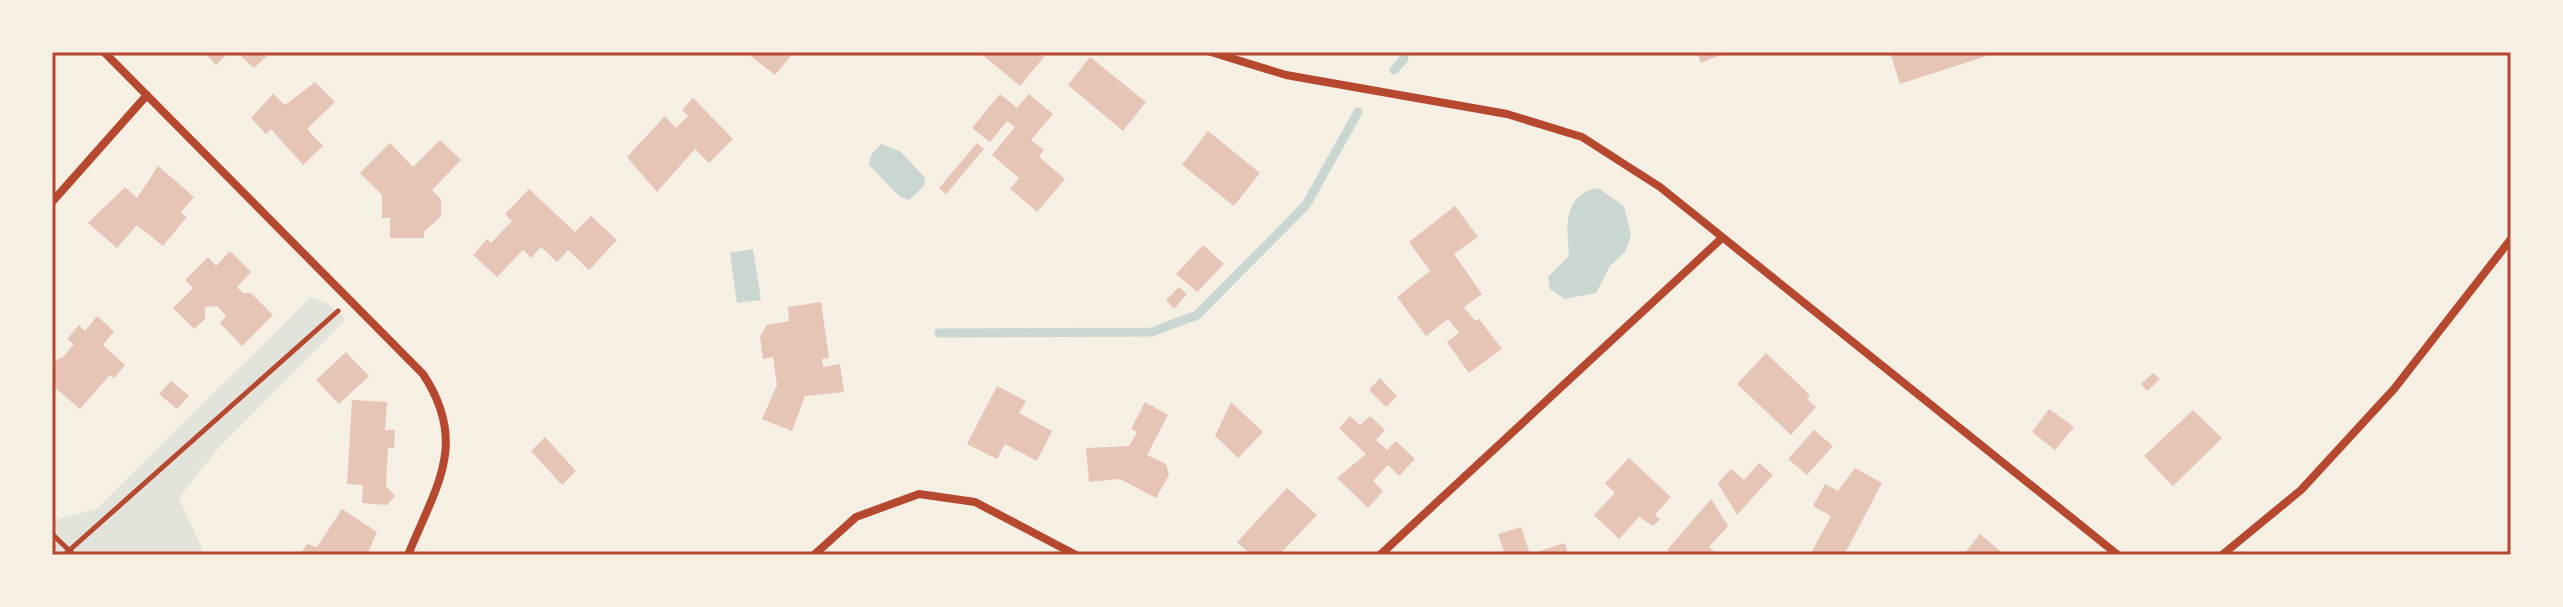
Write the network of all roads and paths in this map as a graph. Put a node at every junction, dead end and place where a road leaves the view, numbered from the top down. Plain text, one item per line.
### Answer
1 (104, 52) edge
2 (1211, 52) edge
3 (147, 95) junction
4 (52, 202) edge
5 (1722, 238) junction
6 (2511, 239) edge
7 (348, 301) junction
8 (52, 534) edge
9 (69, 548) junction
10 (64, 555) edge
11 (74, 555) edge
12 (408, 555) edge
13 (814, 555) edge
14 (1076, 555) edge
15 (1380, 555) edge
16 (2118, 555) edge
17 (2222, 555) edge

1 - 3 street
2 - 5 street
3 - 4 street
3 - 7 street
5 - 15 street
5 - 16 street
6 - 17 street
7 - 9 path
7 - 12 street
8 - 9 path
9 - 10 path
9 - 11 path
13 - 14 street

